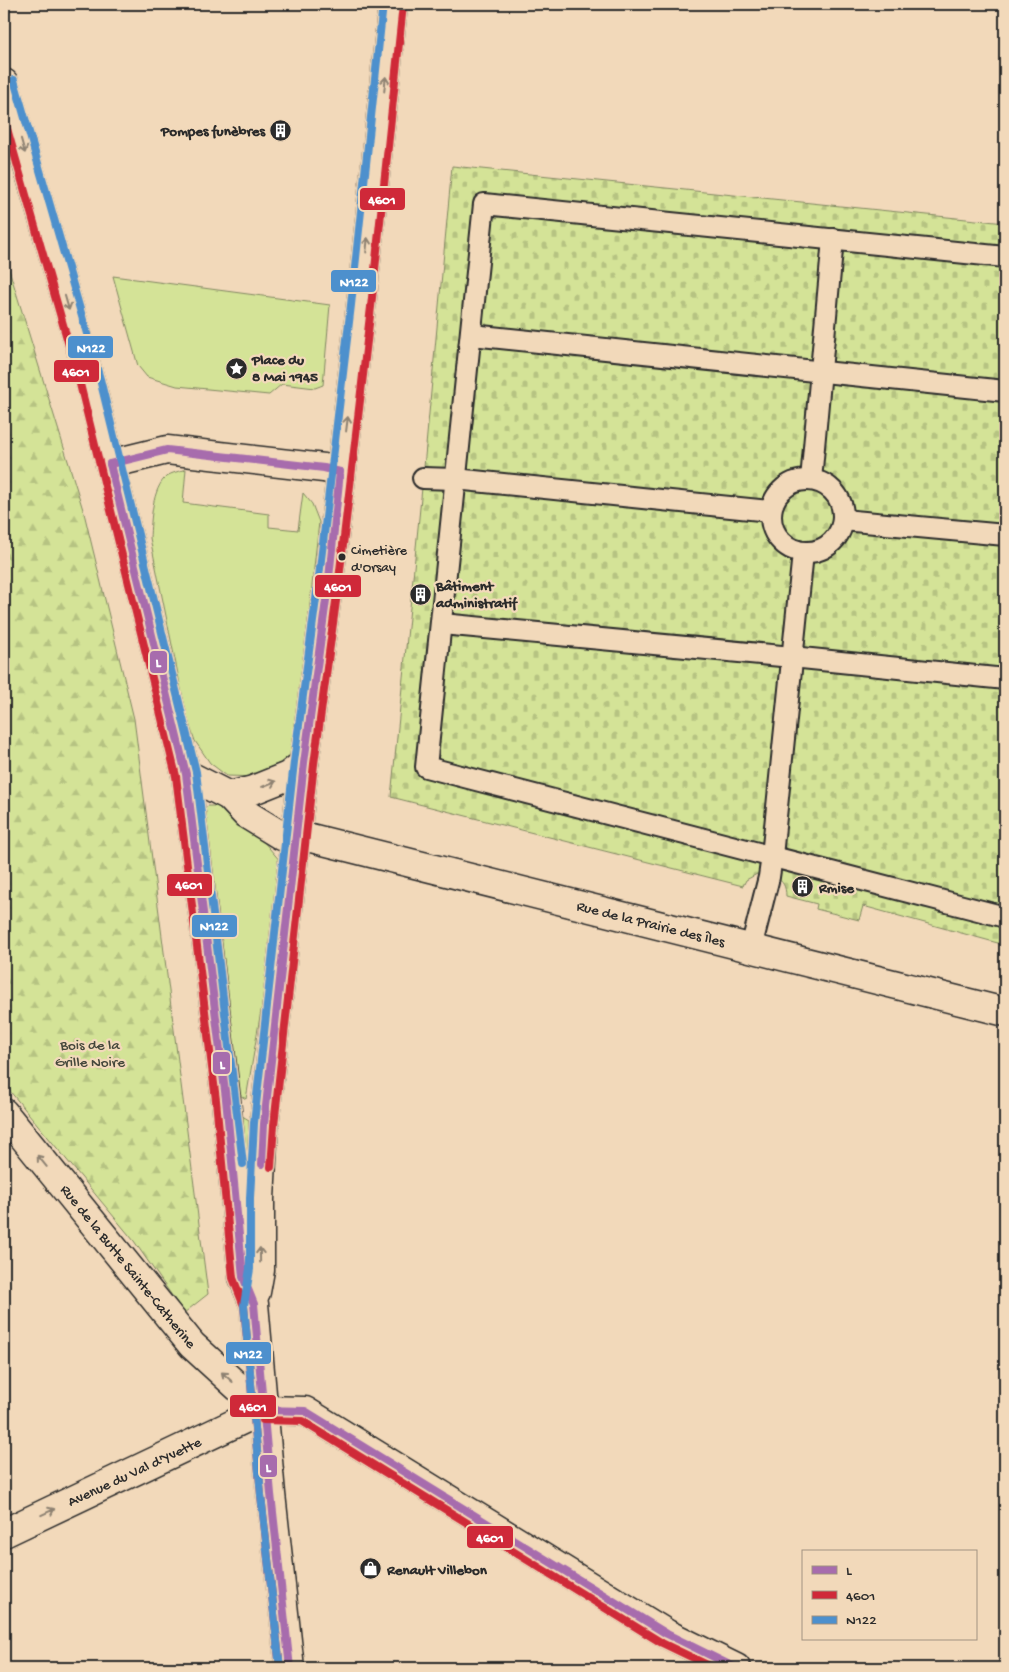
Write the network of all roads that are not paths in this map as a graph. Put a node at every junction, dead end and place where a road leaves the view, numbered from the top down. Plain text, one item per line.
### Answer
1 (394, 4) edge
2 (4, 83) edge
3 (833, 239) junction
4 (1005, 257) edge
5 (472, 335) junction
6 (821, 372) junction
7 (1005, 391) edge
8 (110, 464) junction
9 (340, 472) junction
10 (423, 478) dead end
11 (455, 480) junction
12 (812, 480) junction
13 (770, 511) junction
14 (843, 520) junction
15 (1005, 535) edge
16 (802, 553) junction
17 (442, 624) junction
18 (792, 657) junction
19 (1005, 679) edge
20 (304, 763) junction
21 (186, 774) junction
22 (229, 796) junction
23 (296, 837) junction
24 (772, 856) junction
25 (1005, 917) edge
26 (751, 948) junction
27 (1005, 1012) edge
28 (4, 1113) edge
29 (254, 1304) junction
30 (263, 1410) junction
31 (4, 1533) edge
32 (290, 1668) edge
33 (736, 1668) edge

9 -> 1 main road
2 -> 8 main road
3 - 4 lane
3 - 5 lane
3 - 6 lane
5 - 6 lane
5 - 11 lane
6 - 7 lane
6 - 12 lane
8 - 9 main road
8 - 21 main road
9 - 20 main road
10 - 11 lane
11 - 13 lane
11 - 17 lane
12 - 13 lane
12 - 14 lane
13 - 16 lane
14 - 15 lane
14 - 16 lane
16 - 18 lane
17 - 18 lane
17 - 24 lane
18 - 19 lane
18 - 24 lane
22 -> 20 main road
20 - 23 main road
21 - 22 main road, Rue de la Prairie des Îles
21 - 29 main road
22 - 23 main road, Rue de la Prairie des Îles
23 - 26 main road, Rue de la Prairie des Îles
29 -> 23 main road
24 - 25 lane
24 - 26 lane
26 - 27 main road, Rue de la Prairie des Îles
30 -> 28 main road, Rue de la Butte Sainte-Catherine
29 - 30 main road
31 -> 30 main road, Avenue du Val d'Yvette
30 - 32 main road
30 - 33 main road

